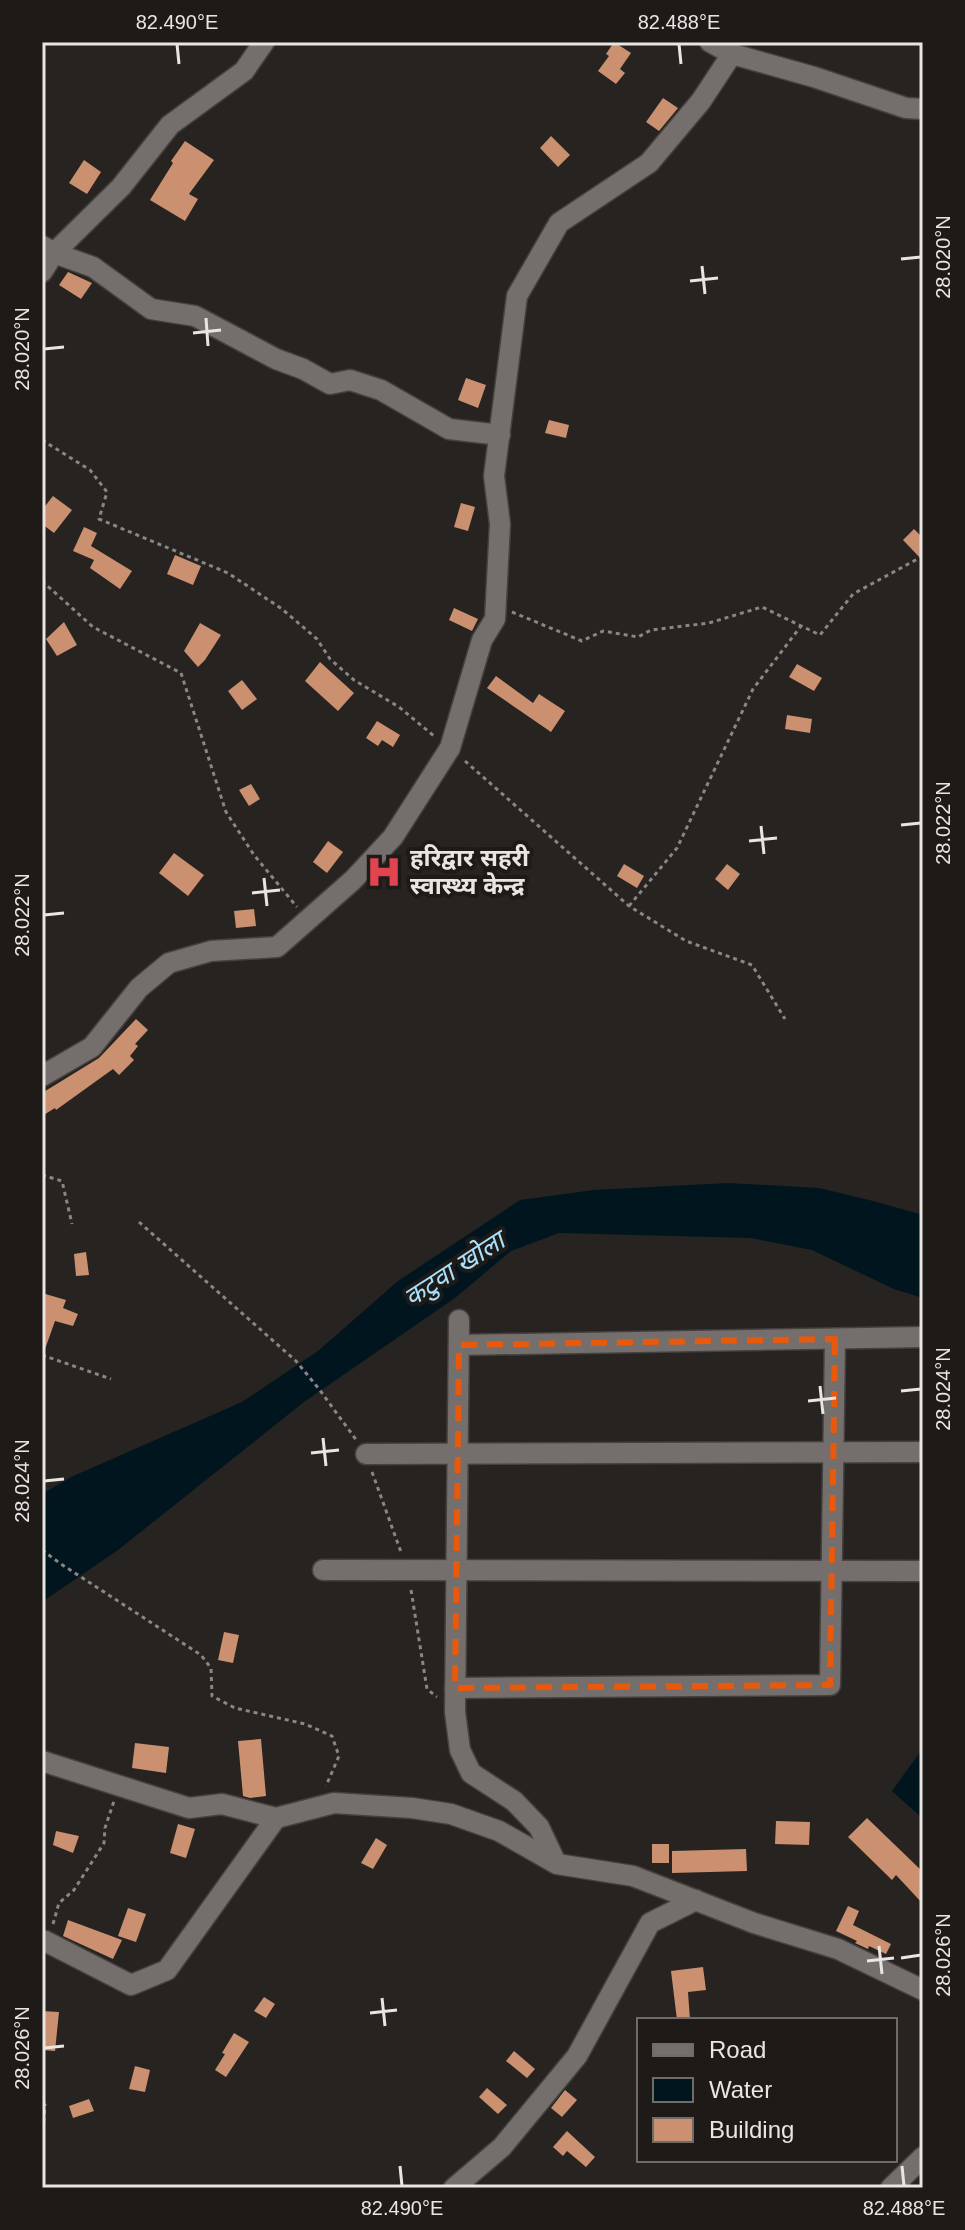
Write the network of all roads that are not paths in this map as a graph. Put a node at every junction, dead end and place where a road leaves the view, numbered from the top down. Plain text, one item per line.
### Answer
1 (264, 42) edge
2 (710, 42) edge
3 (732, 54) junction
4 (923, 109) edge
5 (48, 249) edge
6 (42, 272) edge
7 (500, 435) junction
8 (42, 1076) edge
9 (459, 1320) dead end
10 (923, 1337) edge
11 (835, 1339) junction
12 (459, 1345) junction
13 (923, 1452) edge
14 (834, 1453) junction
15 (366, 1454) road end
16 (458, 1455) junction
17 (323, 1570) dead end
18 (456, 1570) junction
19 (832, 1571) junction
20 (923, 1571) edge
21 (455, 1688) junction
22 (42, 1761) edge
23 (276, 1818) junction
24 (557, 1864) junction
25 (696, 1900) junction
26 (45, 1941) road end
27 (923, 1990) edge
28 (923, 2157) edge
29 (454, 2188) edge
30 (891, 2188) edge

1 - 5 street
2 - 3 street
3 - 4 street
3 - 7 street
5 - 6 street
5 - 7 street
7 - 8 street
9 - 12 street
10 - 11 street
11 - 12 street
11 - 14 street
12 - 16 street
13 - 14 street
14 - 16 street
14 - 19 street
15 - 16 street
16 - 18 street
17 - 18 street
18 - 19 street
18 - 21 street
19 - 20 street
19 - 21 street
21 - 24 street
22 - 23 street
23 - 24 street
23 - 26 street
24 - 25 street
25 - 27 street
25 - 29 street
28 - 30 street

